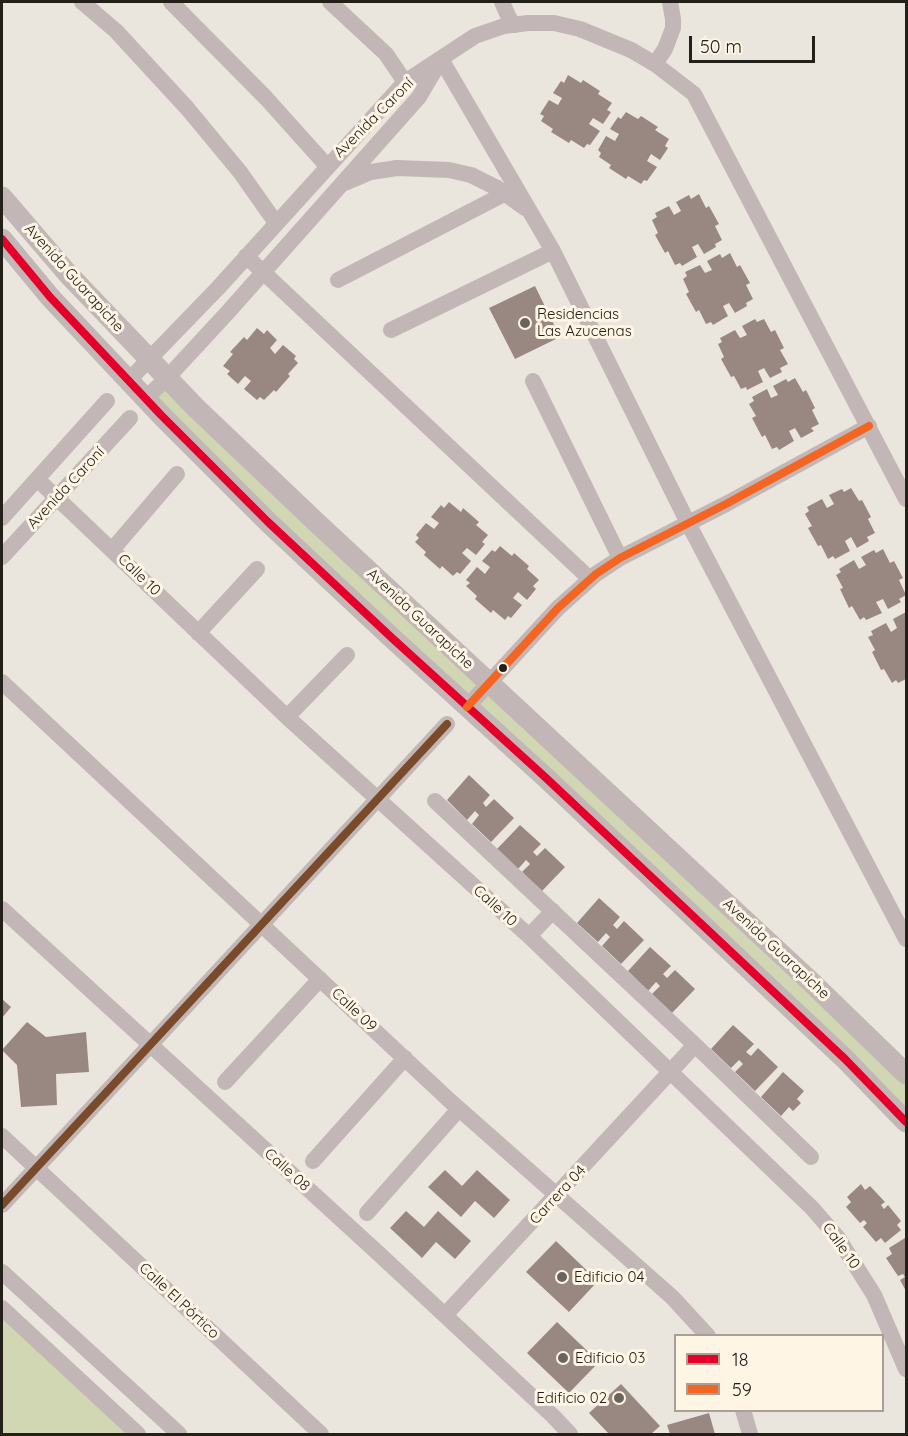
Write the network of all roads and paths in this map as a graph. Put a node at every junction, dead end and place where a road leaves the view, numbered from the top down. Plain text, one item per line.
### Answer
1 (82, 2) edge
2 (171, 2) edge
3 (330, 2) edge
4 (502, 2) edge
5 (670, 2) edge
6 (516, 25) junction
7 (441, 59) junction
8 (655, 64) junction
9 (405, 82) junction
10 (327, 166) junction
11 (341, 185) junction
12 (506, 193) junction
13 (2, 197) edge
14 (531, 212) junction
15 (276, 223) junction
16 (2, 239) edge
17 (552, 251) junction
18 (246, 256) junction
19 (262, 273) junction
20 (338, 280) dead end
21 (391, 330) dead end
22 (150, 360) junction
23 (167, 378) junction
24 (128, 381) junction
25 (533, 381) dead end
26 (145, 399) junction
27 (107, 401) dead end
28 (130, 418) dead end
29 (868, 426) junction
30 (177, 474) dead end
31 (37, 478) junction
32 (57, 497) junction
33 (906, 499) edge
34 (2, 518) edge
35 (688, 523) junction
36 (111, 550) junction
37 (2, 557) edge
38 (620, 558) junction
39 (257, 569) dead end
40 (590, 579) junction
41 (198, 633) junction
42 (347, 655) dead end
43 (2, 682) edge
44 (489, 683) junction
45 (467, 707) junction
46 (287, 717) junction
47 (447, 724) dead end
48 (378, 800) junction
49 (435, 801) dead end
50 (2, 909) edge
51 (553, 911) junction
52 (262, 926) junction
53 (529, 936) junction
54 (906, 939) edge
55 (320, 979) junction
56 (695, 1045) junction
57 (151, 1046) junction
58 (405, 1058) junction
59 (670, 1073) junction
60 (906, 1074) edge
61 (225, 1082) dead end
62 (459, 1109) junction
63 (906, 1122) edge
64 (2, 1136) edge
65 (811, 1157) dead end
66 (313, 1161) dead end
67 (37, 1168) junction
68 (557, 1196) junction
69 (2, 1205) edge
70 (367, 1213) dead end
71 (2, 1272) edge
72 (2, 1308) edge
73 (445, 1316) junction
74 (707, 1334) edge
75 (906, 1369) edge
76 (744, 1412) edge
77 (138, 1434) edge
78 (179, 1434) edge
79 (321, 1434) edge
80 (570, 1434) edge
81 (750, 1434) edge

1 - 15 street
2 - 10 street
3 - 9 street
4 - 6 street
5 - 8 street
6 - 7 street
6 - 8 street
7 - 9 street, Avenida Caroní
7 - 11 street, Avenida Caroní
7 - 14 street
8 - 29 street
9 - 10 street, Avenida Caroní
10 - 15 street, Avenida Caroní
11 - 12 street
11 - 19 street, Avenida Caroní
12 - 14 street
12 - 20 street
13 - 22 street, Avenida Guarapiche
14 - 17 street
15 - 18 street, Avenida Caroní
16 - 24 street, Avenida Guarapiche
17 - 21 street
17 - 35 street
18 - 19 street
18 - 22 street, Avenida Caroní
19 - 23 street, Avenida Caroní
19 - 40 street
22 - 23 street, Avenida Guarapiche
22 - 24 street, Avenida Caroní
23 - 26 street, Avenida Caroní
23 - 44 street, Avenida Guarapiche
24 - 26 street, Avenida Guarapiche
25 - 38 street
26 - 45 street, Avenida Guarapiche
27 - 31 street, Avenida Caroní
28 - 32 street, Avenida Caroní
29 - 33 street
29 - 35 street
30 - 36 street
31 - 32 street, Calle 10
31 - 34 street, Avenida Caroní
32 - 36 street, Calle 10
32 - 37 street, Avenida Caroní
35 - 38 street
35 - 54 street
36 - 41 street, Calle 10
38 - 40 street
39 - 41 street
40 - 44 street
41 - 46 street, Calle 10
42 - 46 street
43 - 52 street, Calle 09
44 - 45 street
44 - 60 street, Avenida Guarapiche
45 - 63 street, Avenida Guarapiche
46 - 48 street, Calle 10
47 - 48 street
48 - 52 street
48 - 53 street, Calle 10
49 - 51 street
50 - 57 street, Calle 08
51 - 53 street
51 - 56 street
52 - 55 street, Calle 09
52 - 57 street
53 - 59 street, Calle 10
55 - 58 street, Calle 09
55 - 61 street
56 - 59 street, Carrera 04
56 - 65 street
57 - 67 street
57 - 73 street, Calle 08
58 - 62 street, Calle 09
58 - 66 street
59 - 68 street, Carrera 04
59 - 75 street, Calle 10
62 - 68 street, Calle 09
62 - 70 street
64 - 67 street, Calle El Pórtico
67 - 69 street
67 - 79 street, Calle El Pórtico
68 - 73 street, Carrera 04
68 - 74 street, Calle 09
71 - 78 street
72 - 77 street
73 - 80 street, Calle 08
76 - 81 street

